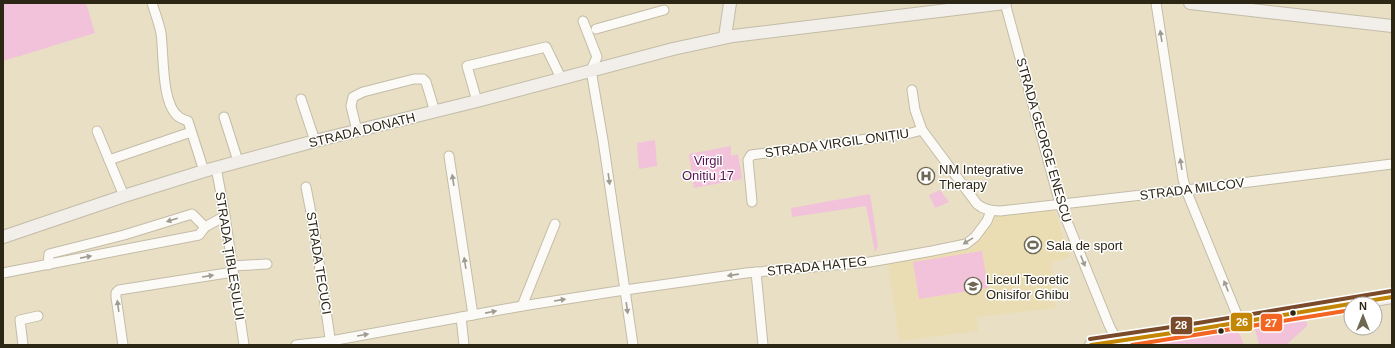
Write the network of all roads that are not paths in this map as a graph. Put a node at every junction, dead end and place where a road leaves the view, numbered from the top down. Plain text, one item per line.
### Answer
1 (152, 3) edge
2 (730, 3) edge
3 (1005, 3) edge
4 (1156, 3) edge
5 (1190, 3) edge
6 (664, 10) dead end
7 (583, 21) dead end
8 (1392, 26) edge
9 (596, 29) dead end
10 (726, 37) junction
11 (591, 70) junction
12 (561, 78) junction
13 (912, 90) dead end
14 (301, 99) dead end
15 (476, 101) junction
16 (435, 112) junction
17 (224, 117) dead end
18 (922, 130) junction
19 (97, 131) dead end
20 (357, 131) junction
21 (191, 132) junction
22 (315, 141) junction
23 (449, 156) dead end
24 (109, 160) junction
25 (238, 161) junction
26 (1392, 164) edge
27 (216, 167) junction
28 (204, 171) junction
29 (306, 187) dead end
30 (1186, 190) junction
31 (124, 196) junction
32 (752, 202) dead end
33 (1060, 204) junction
34 (991, 211) junction
35 (225, 216) junction
36 (555, 224) dead end
37 (205, 227) junction
38 (3, 237) edge
39 (267, 264) dead end
40 (48, 265) junction
41 (233, 269) junction
42 (756, 272) junction
43 (3, 273) edge
44 (625, 290) junction
45 (1392, 297) edge
46 (522, 306) junction
47 (473, 315) junction
48 (38, 316) dead end
49 (461, 317) junction
50 (1240, 322) junction
51 (331, 343) edge
52 (1117, 343) edge
53 (23, 345) edge
54 (123, 345) edge
55 (244, 345) edge
56 (296, 345) edge
57 (464, 345) edge
58 (633, 345) edge
59 (763, 345) edge
60 (1091, 345) edge

1 - 21 street
2 - 10 main road
3 - 10 main road, STRADA DONATH
3 - 33 street, STRADA GEORGE ENESCU
30 -> 4 street
5 - 8 main road
6 - 9 street
7 - 11 street
10 - 11 main road, STRADA DONATH
11 - 12 main road, STRADA DONATH
11 -> 44 street
12 - 15 main road, STRADA DONATH
12 - 15 street
13 - 18 street
14 - 22 street
15 - 16 main road, STRADA DONATH
16 - 20 main road, STRADA DONATH
16 - 20 street
17 - 25 street
18 - 32 street, STRADA VIRGIL ONIȚIU
18 - 34 street
19 - 24 street
20 - 22 main road, STRADA DONATH
21 - 24 street
21 - 28 street
22 - 25 main road, STRADA DONATH
47 -> 23 street
24 - 31 street
25 - 27 main road, STRADA DONATH
26 - 30 street, STRADA MILCOV
27 - 28 main road, STRADA DONATH
27 - 35 street, STRADA ȚIBLEȘULUI
28 - 31 main road, STRADA DONATH
29 - 51 street, STRADA TECUCI
30 - 33 street, STRADA MILCOV
50 -> 30 street
31 - 38 main road, STRADA DONATH
33 - 34 street, STRADA MILCOV
33 -> 52 street, STRADA GEORGE ENESCU
34 -> 42 street, STRADA HAȚEG
35 - 37 street
35 - 41 street, STRADA ȚIBLEȘULUI
36 - 46 street
40 -> 37 street
37 -> 40 street
39 - 41 street
40 - 43 street
54 -> 41 street
41 - 55 street, STRADA ȚIBLEȘULUI
42 -> 44 street, STRADA HAȚEG
42 - 59 street
46 -> 44 street, STRADA HAȚEG
44 -> 58 street
45 - 50 main road
47 -> 46 street, STRADA HAȚEG
47 - 49 street, STRADA HAȚEG
48 - 53 street
51 -> 49 street, STRADA HAȚEG
49 - 57 street
50 - 52 main road
51 - 56 street, STRADA HAȚEG
52 - 60 main road

